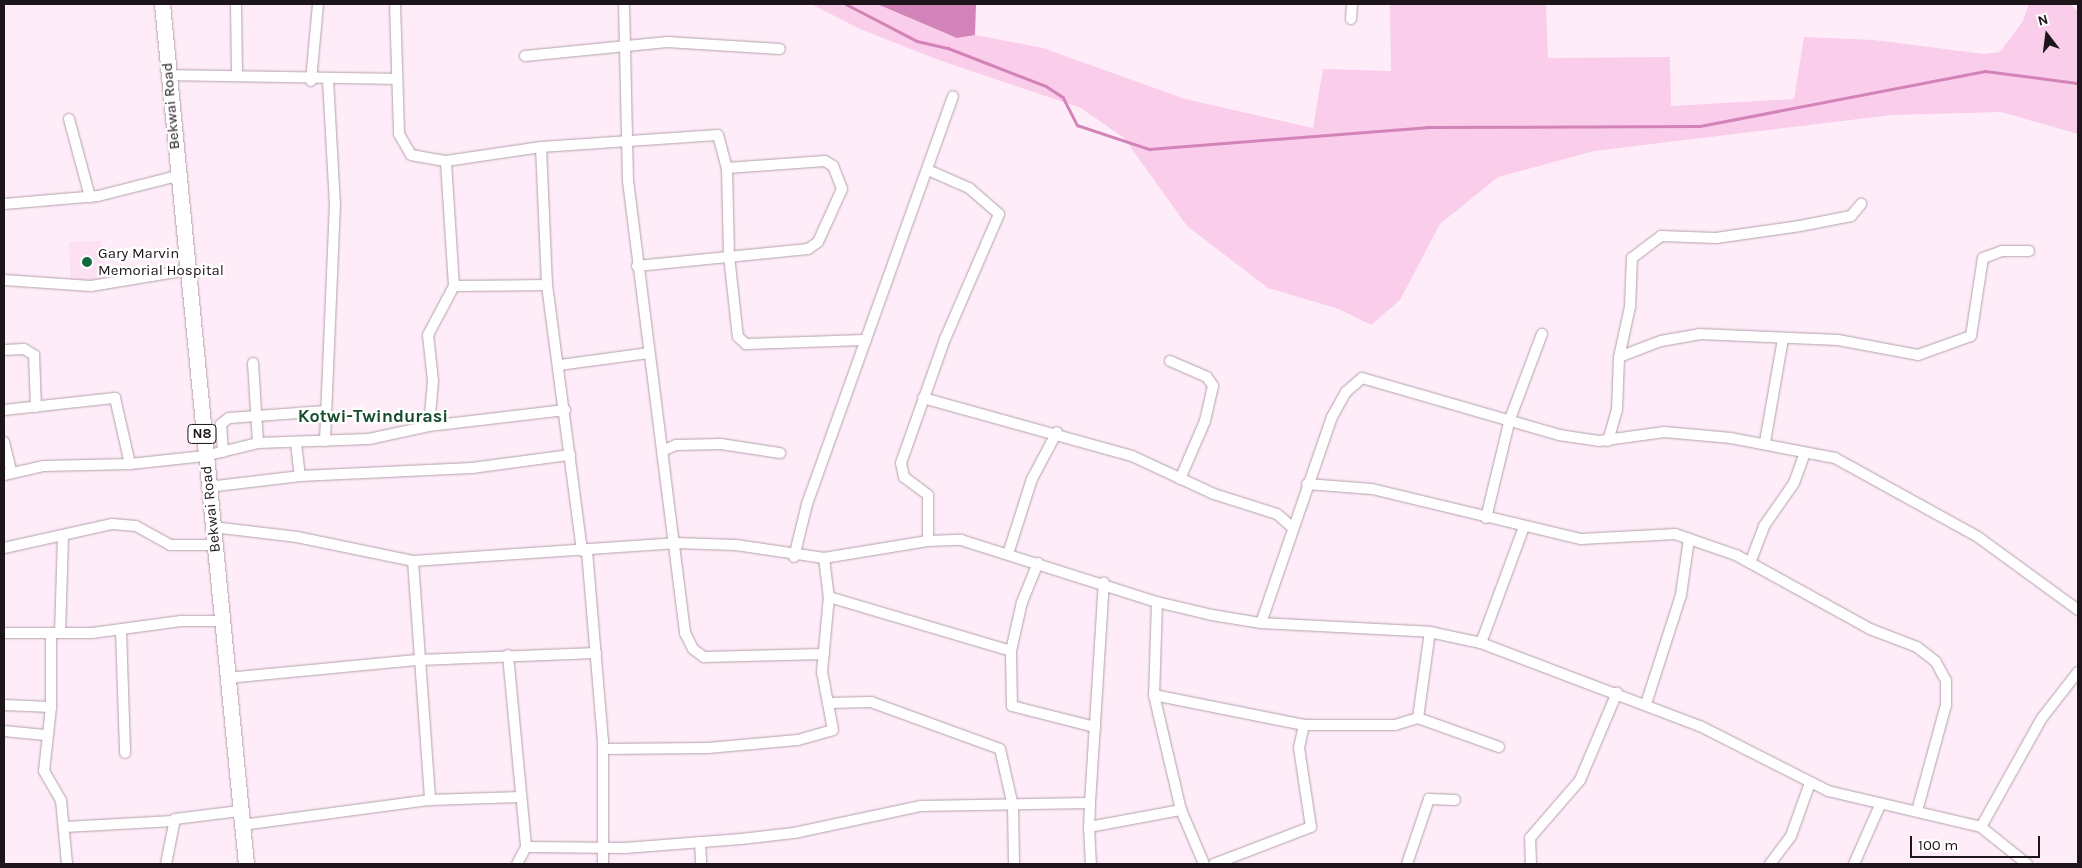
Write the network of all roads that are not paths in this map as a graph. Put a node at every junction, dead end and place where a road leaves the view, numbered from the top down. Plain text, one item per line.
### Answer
1 (162, 4) edge
2 (236, 4) edge
3 (318, 4) edge
4 (395, 4) edge
5 (624, 4) edge
6 (1352, 4) edge
7 (1351, 19) dead end
8 (625, 47) junction
9 (780, 48) dead end
10 (525, 56) dead end
11 (237, 74) junction
12 (168, 75) junction
13 (396, 79) junction
14 (328, 80) junction
15 (311, 81) junction
16 (953, 96) dead end
17 (69, 119) dead end
18 (629, 139) junction
19 (541, 147) junction
20 (446, 161) junction
21 (727, 168) junction
22 (930, 171) junction
23 (177, 176) junction
24 (90, 197) junction
25 (4, 204) edge
26 (1861, 204) dead end
27 (2029, 252) dead end
28 (729, 256) junction
29 (637, 266) junction
30 (188, 270) junction
31 (4, 280) edge
32 (547, 285) junction
33 (454, 286) junction
34 (1542, 334) dead end
35 (1783, 338) junction
36 (866, 340) junction
37 (4, 350) edge
38 (649, 353) junction
39 (1619, 357) junction
40 (1170, 361) dead end
41 (253, 362) dead end
42 (560, 364) junction
43 (923, 398) junction
44 (36, 407) junction
45 (4, 410) edge
46 (565, 410) junction
47 (326, 411) junction
48 (256, 414) junction
49 (1510, 419) junction
50 (429, 426) junction
51 (1057, 432) junction
52 (326, 441) junction
53 (1608, 441) junction
54 (4, 442) edge
55 (1765, 442) junction
56 (258, 443) junction
57 (296, 444) junction
58 (662, 451) junction
59 (223, 452) junction
60 (780, 453) dead end
61 (570, 455) junction
62 (1804, 455) junction
63 (205, 456) junction
64 (130, 464) junction
65 (8, 474) edge
66 (300, 476) junction
67 (1180, 479) junction
68 (1307, 484) junction
69 (208, 487) junction
70 (1298, 507) junction
71 (1277, 514) junction
72 (1486, 518) junction
73 (212, 527) junction
74 (1292, 527) junction
75 (1524, 527) junction
76 (64, 534) junction
77 (1689, 539) junction
78 (928, 541) junction
79 (674, 543) junction
80 (215, 545) junction
81 (4, 548) edge
82 (585, 551) junction
83 (1008, 554) junction
84 (794, 557) junction
85 (824, 558) junction
86 (413, 561) junction
87 (1038, 563) junction
88 (1750, 563) junction
89 (1104, 582) junction
90 (829, 597) junction
91 (1157, 602) junction
92 (2078, 610) edge
93 (223, 621) junction
94 (1261, 622) junction
95 (121, 630) junction
96 (1430, 632) junction
97 (4, 633) edge
98 (56, 633) junction
99 (1481, 643) junction
100 (1011, 652) junction
101 (596, 653) junction
102 (824, 654) junction
103 (508, 655) junction
104 (419, 660) junction
105 (2078, 672) edge
106 (227, 678) junction
107 (1617, 693) junction
108 (1154, 695) junction
109 (829, 703) junction
110 (1646, 704) junction
111 (4, 705) edge
112 (51, 707) junction
113 (1418, 718) junction
114 (1304, 726) junction
115 (1095, 727) junction
116 (4, 731) edge
117 (45, 735) junction
118 (1499, 747) dead end
119 (603, 749) junction
120 (125, 753) dead end
121 (1810, 783) junction
122 (520, 797) junction
123 (430, 800) junction
124 (1455, 800) dead end
125 (1090, 803) junction
126 (1880, 805) junction
127 (1013, 806) junction
128 (1181, 810) junction
129 (1917, 811) junction
130 (241, 818) junction
131 (173, 821) junction
132 (65, 827) junction
133 (1981, 827) junction
134 (1089, 828) junction
135 (700, 842) junction
136 (526, 846) junction
137 (602, 848) junction
138 (67, 864) edge
139 (166, 864) edge
140 (246, 864) edge
141 (517, 864) edge
142 (603, 864) edge
143 (702, 864) edge
144 (1014, 864) edge
145 (1092, 864) edge
146 (1204, 864) edge
147 (1214, 864) edge
148 (1407, 864) edge
149 (1531, 864) edge
150 (1770, 864) edge
151 (1854, 864) edge
152 (2027, 864) edge

1 - 12 highway, Bekwai Road / N8
2 - 11 street
3 - 15 street
4 - 13 street
5 - 8 street
6 - 7 street
8 - 9 street
8 - 10 street
8 - 18 street
11 - 12 street
11 - 15 street
12 - 23 highway, Bekwai Road / N8
13 - 14 street
13 - 20 street
14 - 15 street
14 - 47 street
16 - 22 street
17 - 24 street
18 - 19 street
18 - 21 street
18 - 29 street
19 - 20 street
19 - 32 street
20 - 33 street
21 - 28 street
21 - 28 street
22 - 36 street
22 - 43 street
23 - 24 street
23 - 30 highway, Bekwai Road / N8
24 - 25 street
26 - 39 street
27 - 35 street
28 - 29 street
28 - 36 street
29 - 38 street
30 - 31 street
30 - 63 highway, Bekwai Road / N8
32 - 33 street
32 - 42 street
33 - 50 street
34 - 49 street
35 - 39 street
35 - 55 street
36 - 84 street
37 - 44 street
38 - 42 street
38 - 58 street
39 - 53 street
40 - 67 street
41 - 48 street
42 - 46 street
43 - 51 street
43 - 78 street
44 - 45 street
44 - 64 street
46 - 50 street
46 - 61 street
47 - 48 street
47 - 52 street
48 - 56 street
48 - 59 street
49 - 53 street
49 - 68 street
49 - 72 street
50 - 52 street
51 - 67 street
51 - 83 street
52 - 57 street
53 - 55 street
54 - 65 street
55 - 62 street
56 - 57 street
56 - 59 street
57 - 66 street
58 - 60 street
58 - 79 street
59 - 63 street
61 - 66 street
61 - 82 street
62 - 88 street
62 - 92 street
63 - 64 street
63 - 69 highway, Bekwai Road / N8
64 - 65 street
66 - 69 street
67 - 71 street
68 - 70 street
68 - 72 street
69 - 73 highway, Bekwai Road / N8
70 - 71 street
70 - 74 street
71 - 74 street
72 - 75 street
73 - 80 highway, Bekwai Road / N8
73 - 86 street
74 - 94 street
75 - 77 street
75 - 99 street
76 - 80 street
76 - 81 street
76 - 98 street
77 - 88 street
77 - 110 street
78 - 83 street
78 - 85 street
79 - 82 street
79 - 84 street
79 - 102 street
80 - 93 highway, Bekwai Road / N8
82 - 86 street
82 - 101 street
83 - 87 street
84 - 85 street
85 - 90 street
86 - 104 street
87 - 89 street
87 - 100 street
88 - 129 street
89 - 91 street
89 - 115 street
90 - 100 street
90 - 102 street
91 - 94 street
91 - 108 street
93 - 95 street
93 - 106 highway, Bekwai Road / N8
94 - 96 street
95 - 98 street
95 - 120 street
96 - 99 street
96 - 113 street
97 - 98 street
98 - 112 street
99 - 107 street
100 - 115 street
101 - 103 street
101 - 119 street
102 - 109 street
103 - 104 street
103 - 122 street
104 - 106 street
104 - 123 street
105 - 133 street
106 - 130 highway, Bekwai Road / N8
107 - 110 street
107 - 149 street
108 - 114 street
108 - 128 street
109 - 119 street
109 - 127 street
110 - 121 street
111 - 112 street
112 - 117 street
113 - 114 street
113 - 118 street
114 - 147 street
115 - 125 street
116 - 117 street
117 - 132 street
119 - 137 street
121 - 126 street
121 - 150 street
122 - 123 street
122 - 136 street
123 - 130 street
124 - 148 street
125 - 127 street
125 - 134 street
126 - 129 street
126 - 151 street
127 - 135 street
127 - 144 street
128 - 134 street
128 - 146 street
129 - 133 street
130 - 131 street
130 - 140 highway, Bekwai Road / N8
131 - 132 street
131 - 139 street
132 - 138 street
133 - 152 street
134 - 145 street
135 - 137 street
135 - 143 street
136 - 137 street
136 - 141 street
137 - 142 street

